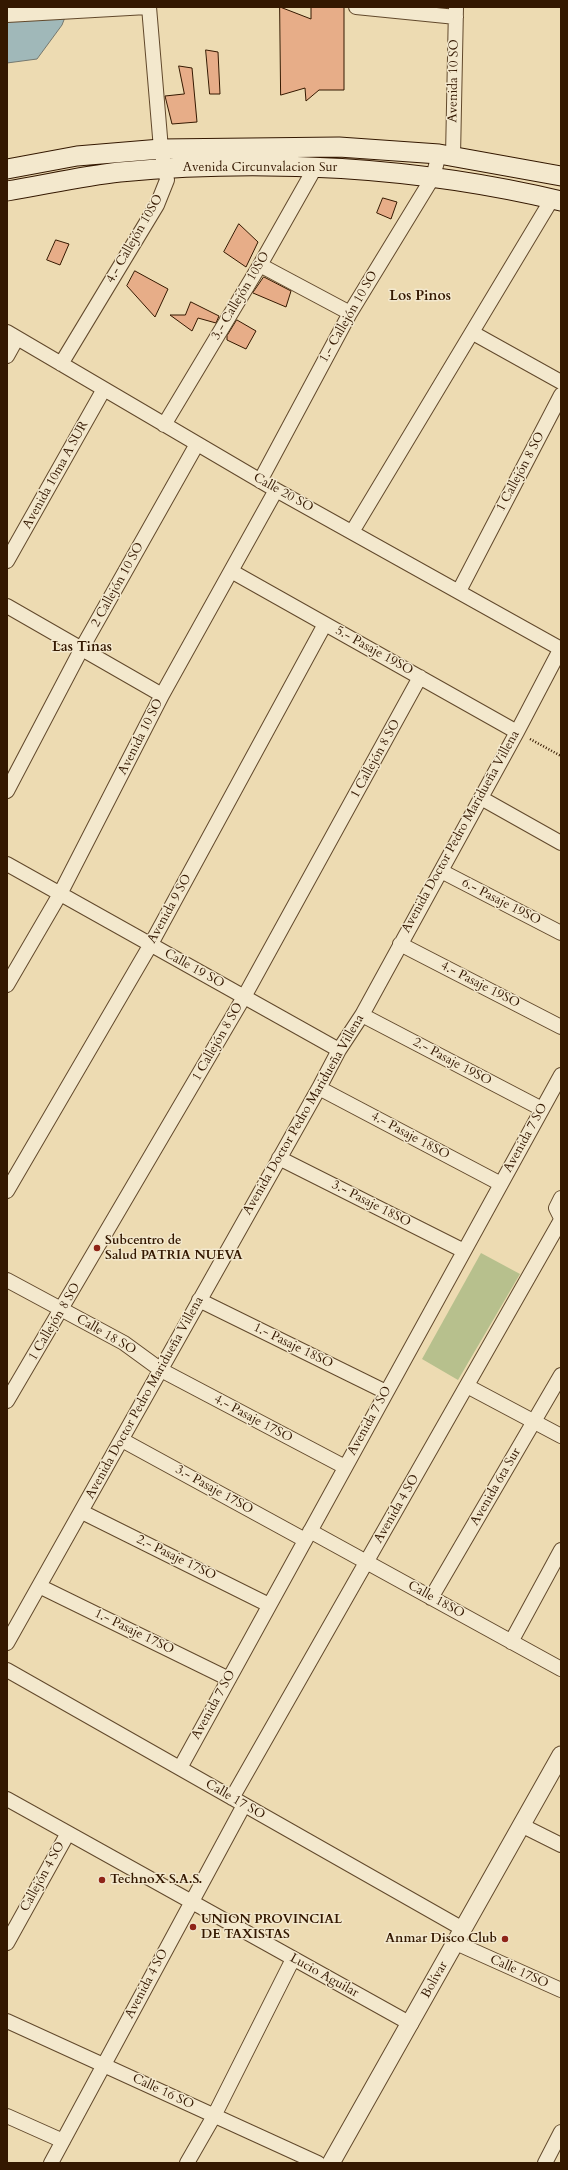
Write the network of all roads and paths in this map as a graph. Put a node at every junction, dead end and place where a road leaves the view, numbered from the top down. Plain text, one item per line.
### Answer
1 (148, 7) edge
2 (356, 7) edge
3 (456, 12) edge
4 (7, 15) edge
5 (161, 148) junction
6 (446, 155) junction
7 (316, 166) junction
8 (166, 168) junction
9 (7, 169) edge
10 (561, 176) edge
11 (433, 177) junction
12 (7, 191) edge
13 (557, 200) edge
14 (260, 265) junction
15 (350, 313) junction
16 (473, 333) junction
17 (12, 335) edge
18 (7, 356) edge
19 (61, 364) junction
20 (561, 382) edge
21 (104, 389) junction
22 (561, 395) edge
23 (164, 425) junction
24 (197, 444) junction
25 (260, 481) junction
26 (276, 490) junction
27 (352, 532) junction
28 (7, 561) edge
29 (231, 571) junction
30 (458, 591) junction
31 (7, 606) edge
32 (325, 624) junction
33 (82, 648) junction
34 (561, 649) edge
35 (420, 677) junction
36 (162, 695) junction
37 (517, 732) junction
38 (561, 756) edge
39 (7, 791) edge
40 (481, 798) junction
41 (561, 843) edge
42 (7, 864) edge
43 (441, 871) junction
44 (60, 894) junction
45 (561, 932) edge
46 (151, 944) junction
47 (400, 944) junction
48 (7, 985) edge
49 (244, 997) junction
50 (362, 1014) junction
51 (561, 1027) edge
52 (339, 1050) junction
53 (561, 1075) edge
54 (319, 1088) junction
55 (542, 1109) junction
56 (279, 1158) junction
57 (501, 1184) junction
58 (7, 1191) edge
59 (560, 1211) edge
60 (464, 1251) junction
61 (7, 1280) edge
62 (199, 1300) junction
63 (62, 1310) junction
64 (161, 1370) junction
65 (561, 1376) edge
66 (467, 1386) junction
67 (386, 1392) junction
68 (7, 1401) edge
69 (534, 1421) junction
70 (561, 1436) edge
71 (122, 1440) junction
72 (345, 1467) junction
73 (82, 1512) junction
74 (307, 1536) junction
75 (561, 1550) edge
76 (366, 1562) junction
77 (39, 1586) junction
78 (432, 1598) junction
79 (269, 1605) junction
80 (511, 1642) junction
81 (7, 1643) edge
82 (7, 1670) edge
83 (561, 1670) edge
84 (229, 1679) junction
85 (561, 1755) edge
86 (180, 1768) junction
87 (7, 1799) edge
88 (238, 1801) junction
89 (521, 1826) junction
90 (68, 1833) junction
91 (561, 1845) edge
92 (191, 1902) junction
93 (459, 1936) junction
94 (7, 1943) edge
95 (293, 1959) junction
96 (561, 1990) edge
97 (7, 2021) edge
98 (411, 2024) junction
99 (104, 2065) junction
100 (7, 2116) edge
101 (214, 2116) junction
102 (561, 2132) edge
103 (63, 2140) junction
104 (51, 2163) edge
105 (187, 2163) edge
106 (318, 2163) edge
107 (331, 2163) edge
108 (545, 2163) edge

1 - 4 street
1 - 5 street, 4.- Callejón 10SO
2 - 3 street
3 - 6 street, Avenida 10 SO
5 - 6 main road, Avenida Circunvalacion Sur
5 - 8 street, 4.- Callejón 10SO
5 - 9 main road, Avenida Circunvalacion Sur
6 - 10 main road, Avenida Circunvalacion Sur
6 - 11 street, 1.- Callejón 10 SO
7 - 8 main road, Avenida Circunvalacion Sur
7 - 11 main road, Avenida Circunvalacion Sur
7 - 14 street, 3.- Callejón 10SO
8 - 12 main road, Avenida Circunvalacion Sur
8 - 19 street, 4.- Callejón 10SO
11 - 13 main road, Avenida Circunvalacion Sur
11 - 15 street, 1.- Callejón 10 SO
13 - 16 street
14 - 15 street
14 - 23 street, 3.- Callejón 10SO
15 - 25 street, 1.- Callejón 10 SO
16 - 20 street
16 - 27 street
17 - 18 street
17 - 19 street, Calle 20 SO
19 - 21 street, Calle 20 SO
21 - 23 street, Calle 20 SO
21 - 28 street, Avenida 10ma A SUR
22 - 30 street, 1 Callejón 8 SO
23 - 24 street, Calle 20 SO
24 - 25 street, Calle 20 SO
24 - 33 street, 2 Callejón 10 SO
25 - 26 street, Calle 20 SO
26 - 27 street, Calle 20 SO
26 - 29 street, Avenida 10 SO
27 - 30 street, Calle 20 SO
29 - 32 street, 5.- Pasaje 19SO
29 - 36 street, Avenida 10 SO
30 - 34 street, Calle 20 SO
31 - 33 street
32 - 35 street, 5.- Pasaje 19SO
32 - 46 street, Avenida 9 SO
33 - 36 street
33 - 39 street, 2 Callejón 10 SO
34 - 37 street, Avenida Doctor Pedro Maridueña Villena
35 - 37 street, 5.- Pasaje 19SO
35 - 49 street, 1 Callejón 8 SO
36 - 44 street, Avenida 10 SO
37 - 38 path
37 - 40 street, Avenida Doctor Pedro Maridueña Villena
40 - 41 street
40 - 43 street, Avenida Doctor Pedro Maridueña Villena
42 - 44 street, Calle 19 SO
43 - 45 street, 6.- Pasaje 19SO
43 - 47 street, Avenida Doctor Pedro Maridueña Villena
44 - 46 street, Calle 19 SO
44 - 48 street, Avenida 10 SO
46 - 49 street, Calle 19 SO
46 - 58 street, Avenida 9 SO
47 - 50 street, Avenida Doctor Pedro Maridueña Villena
47 - 51 street, 4.- Pasaje 19SO
49 - 52 street, Calle 19 SO
49 - 63 street, 1 Callejón 8 SO
50 - 52 street, Avenida Doctor Pedro Maridueña Villena
50 - 55 street, 2.- Pasaje 19SO
52 - 54 street, Avenida Doctor Pedro Maridueña Villena
53 - 55 street, Avenida 7 SO
54 - 56 street, Avenida Doctor Pedro Maridueña Villena
54 - 57 street, 4.- Pasaje 18SO
55 - 57 street, Avenida 7 SO
56 - 60 street, 3.- Pasaje 18SO
56 - 62 street, Avenida Doctor Pedro Maridueña Villena
57 - 60 street, Avenida 7 SO
59 - 66 street, Avenida 4 SO
60 - 67 street, Avenida 7 SO
61 - 63 street, Calle 18 SO
62 - 64 street, Avenida Doctor Pedro Maridueña Villena
62 - 67 street, 1.- Pasaje 18SO
63 - 64 street, Calle 18 SO
63 - 68 street, 1 Callejón 8 SO
64 - 71 street, Avenida Doctor Pedro Maridueña Villena
64 - 72 street, 4.- Pasaje 17SO
65 - 69 street, Avenida 6ta Sur
66 - 69 street
66 - 76 street, Avenida 4 SO
67 - 72 street, Avenida 7 SO
69 - 70 street
69 - 78 street, Avenida 6ta Sur
71 - 73 street, Avenida Doctor Pedro Maridueña Villena
71 - 74 street, 3.- Pasaje 17SO
72 - 74 street, Avenida 7 SO
73 - 77 street, Avenida Doctor Pedro Maridueña Villena
73 - 79 street, 2.- Pasaje 17SO
74 - 76 street, Calle 18SO
74 - 79 street, Avenida 7 SO
75 - 80 street
76 - 78 street, Calle 18SO
76 - 88 street, Avenida 4 SO
77 - 81 street, Avenida Doctor Pedro Maridueña Villena
77 - 84 street, 1.- Pasaje 17SO
78 - 80 street, Calle 18SO
79 - 84 street, Avenida 7 SO
80 - 83 street, Calle 18SO
82 - 86 street, Calle 17 SO
84 - 86 street, Avenida 7 SO
85 - 89 street, Bolívar
86 - 88 street, Calle 17 SO
87 - 90 street, Lucio Aguilar
88 - 92 street, Avenida 4 SO
88 - 93 street, Calle 17 SO
89 - 91 street
89 - 93 street, Bolívar
90 - 92 street, Lucio Aguilar
90 - 94 street, Callejón 4 SO
92 - 95 street, Lucio Aguilar
92 - 99 street, Avenida 4 SO
93 - 96 street, Calle 17SO
93 - 98 street, Bolívar
95 - 98 street, Lucio Aguilar
95 - 101 street
97 - 99 street, Calle 16 SO
98 - 107 street, Bolívar
99 - 101 street, Calle 16 SO
99 - 103 street, Avenida 4 SO
100 - 103 street
101 - 105 street
101 - 106 street, Calle 16 SO
102 - 108 street
103 - 104 street, Avenida 4 SO

